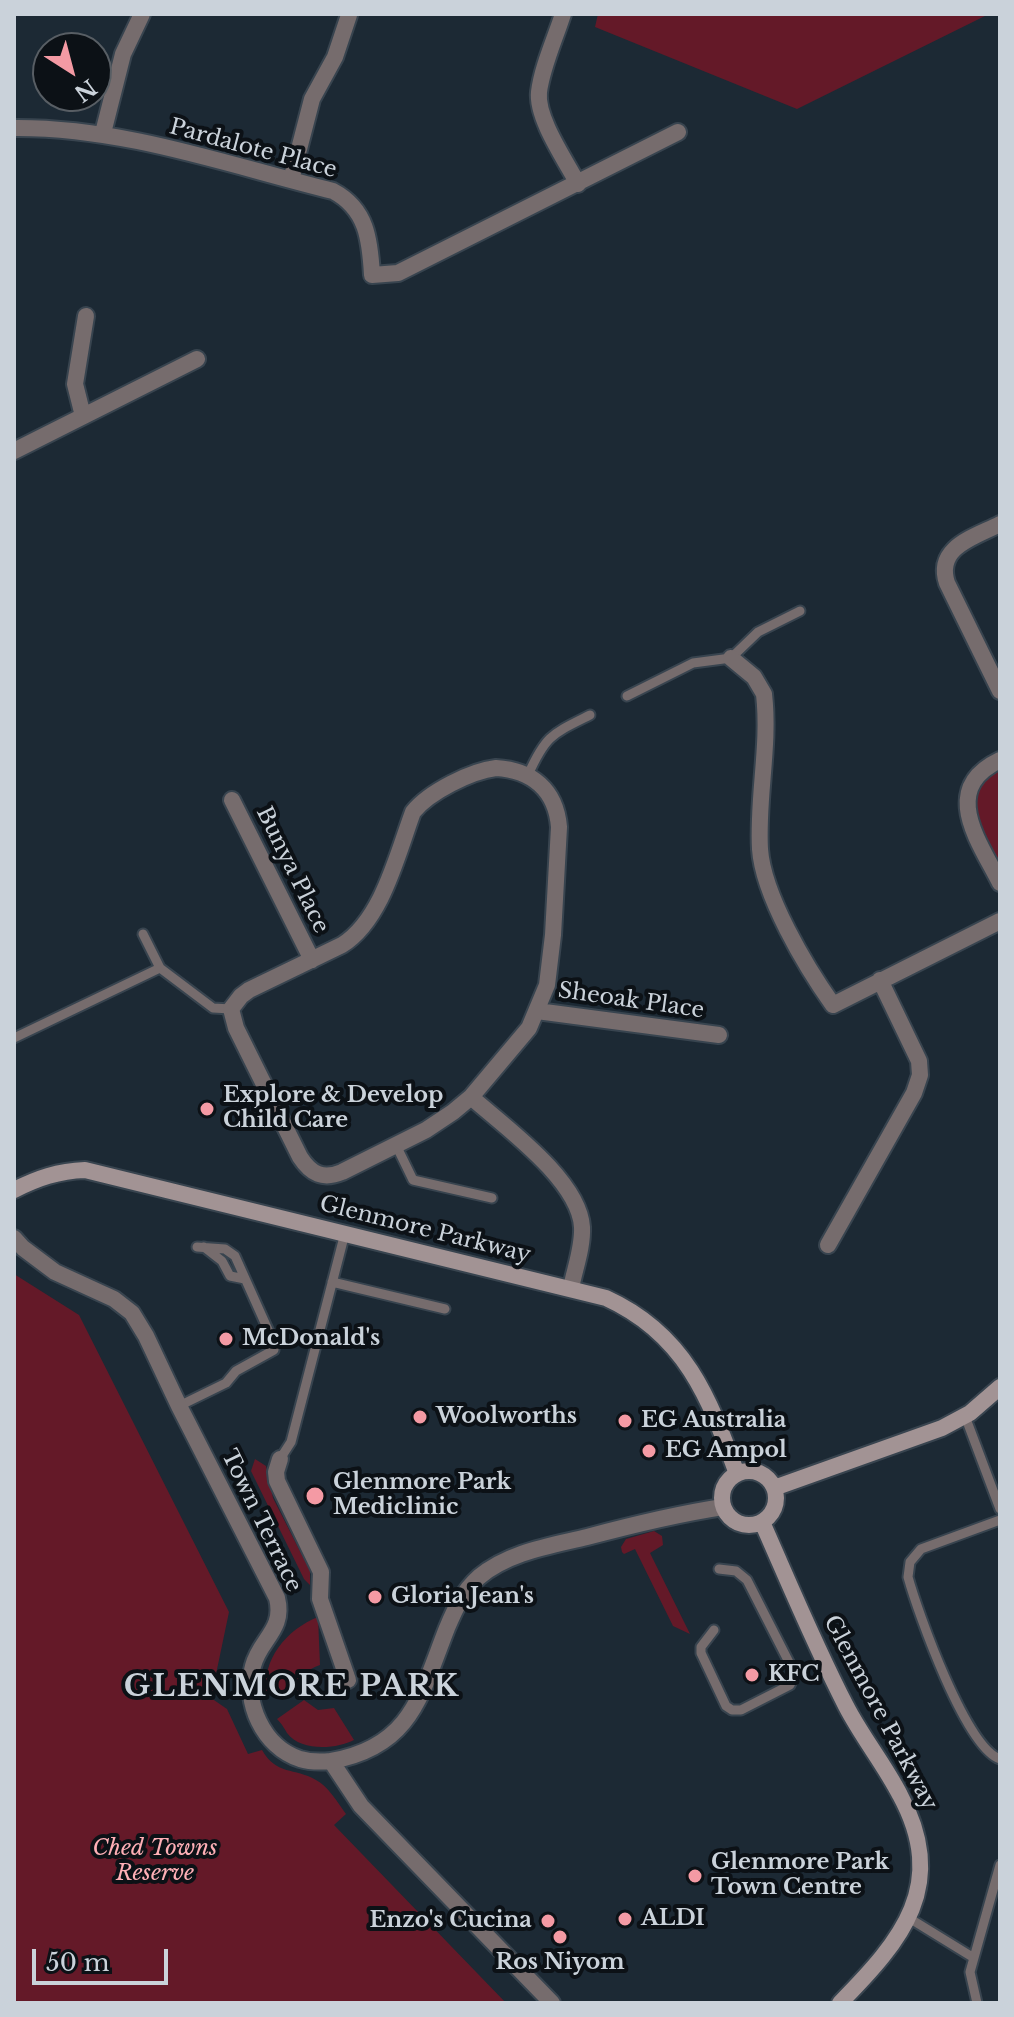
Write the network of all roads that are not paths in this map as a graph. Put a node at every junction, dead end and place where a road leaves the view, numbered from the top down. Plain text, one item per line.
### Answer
1 (142, 14) edge
2 (563, 14) edge
3 (349, 15) edge
4 (14, 128) edge
5 (678, 132) dead end
6 (103, 133) junction
7 (291, 180) junction
8 (578, 184) junction
9 (86, 316) dead end
10 (197, 359) dead end
11 (83, 416) junction
12 (14, 451) edge
13 (1000, 524) edge
14 (800, 611) dead end
15 (731, 658) junction
16 (1000, 691) edge
17 (627, 696) dead end
18 (590, 715) dead end
19 (1000, 760) edge
20 (528, 775) junction
21 (232, 800) dead end
22 (1000, 883) edge
23 (1000, 921) edge
24 (143, 934) dead end
25 (312, 960) junction
26 (160, 968) junction
27 (880, 980) junction
28 (231, 1009) junction
29 (537, 1011) junction
30 (719, 1035) dead end
31 (14, 1038) edge
32 (471, 1097) junction
33 (396, 1145) junction
34 (14, 1190) edge
35 (492, 1198) dead end
36 (345, 1233) junction
37 (14, 1238) edge
38 (828, 1245) dead end
39 (200, 1247) dead end
40 (332, 1282) junction
41 (571, 1288) junction
42 (445, 1309) dead end
43 (1000, 1387) edge
44 (179, 1406) junction
45 (965, 1416) junction
46 (280, 1459) joint
47 (737, 1474) junction
48 (774, 1488) junction
49 (723, 1507) junction
50 (1000, 1509) edge
51 (1000, 1520) edge
52 (762, 1522) junction
53 (719, 1569) dead end
54 (714, 1630) dead end
55 (348, 1680) dead end
56 (1000, 1759) edge
57 (331, 1761) junction
58 (1000, 1865) edge
59 (506, 1917) dead end
60 (909, 1918) junction
61 (484, 1931) junction
62 (974, 1958) junction
63 (552, 2003) edge
64 (840, 2003) edge
65 (977, 2003) edge

1 - 6 street
2 - 8 street
3 - 7 street
4 - 6 street, Pardalote Place
5 - 8 street, Pardalote Place
6 - 7 street, Pardalote Place
7 - 8 street, Pardalote Place
9 - 11 street
10 - 11 street
11 - 12 street
13 - 16 street
14 - 15 lane
15 - 17 lane
15 - 27 street
18 - 20 lane
19 - 22 street
20 - 25 street
20 - 29 street
21 - 25 street, Bunya Place
23 - 27 street
24 - 26 lane
25 - 28 street
26 - 28 lane
26 - 31 lane
27 - 38 street
28 - 33 street
29 - 30 street, Sheoak Place
29 - 32 street
32 - 33 street
32 - 41 street
33 - 35 lane
34 - 36 main road, Glenmore Parkway
36 - 40 lane
36 - 41 main road, Glenmore Parkway
37 - 44 street, Town Terrace
39 - 44 lane
40 - 42 lane
40 - 46 lane
41 - 47 main road, Glenmore Parkway
43 - 45 main road
44 - 57 street, Town Terrace
45 - 48 main road
45 - 50 lane
46 - 55 street
47 - 48 main road
47 - 49 main road
48 - 52 main road
49 - 52 main road
49 - 57 street
51 - 56 lane
52 - 60 main road, Glenmore Parkway
53 - 54 lane
57 - 61 street
58 - 62 lane
59 - 61 lane
60 - 62 lane
60 - 64 main road, Glenmore Parkway
61 - 63 street
62 - 65 lane

